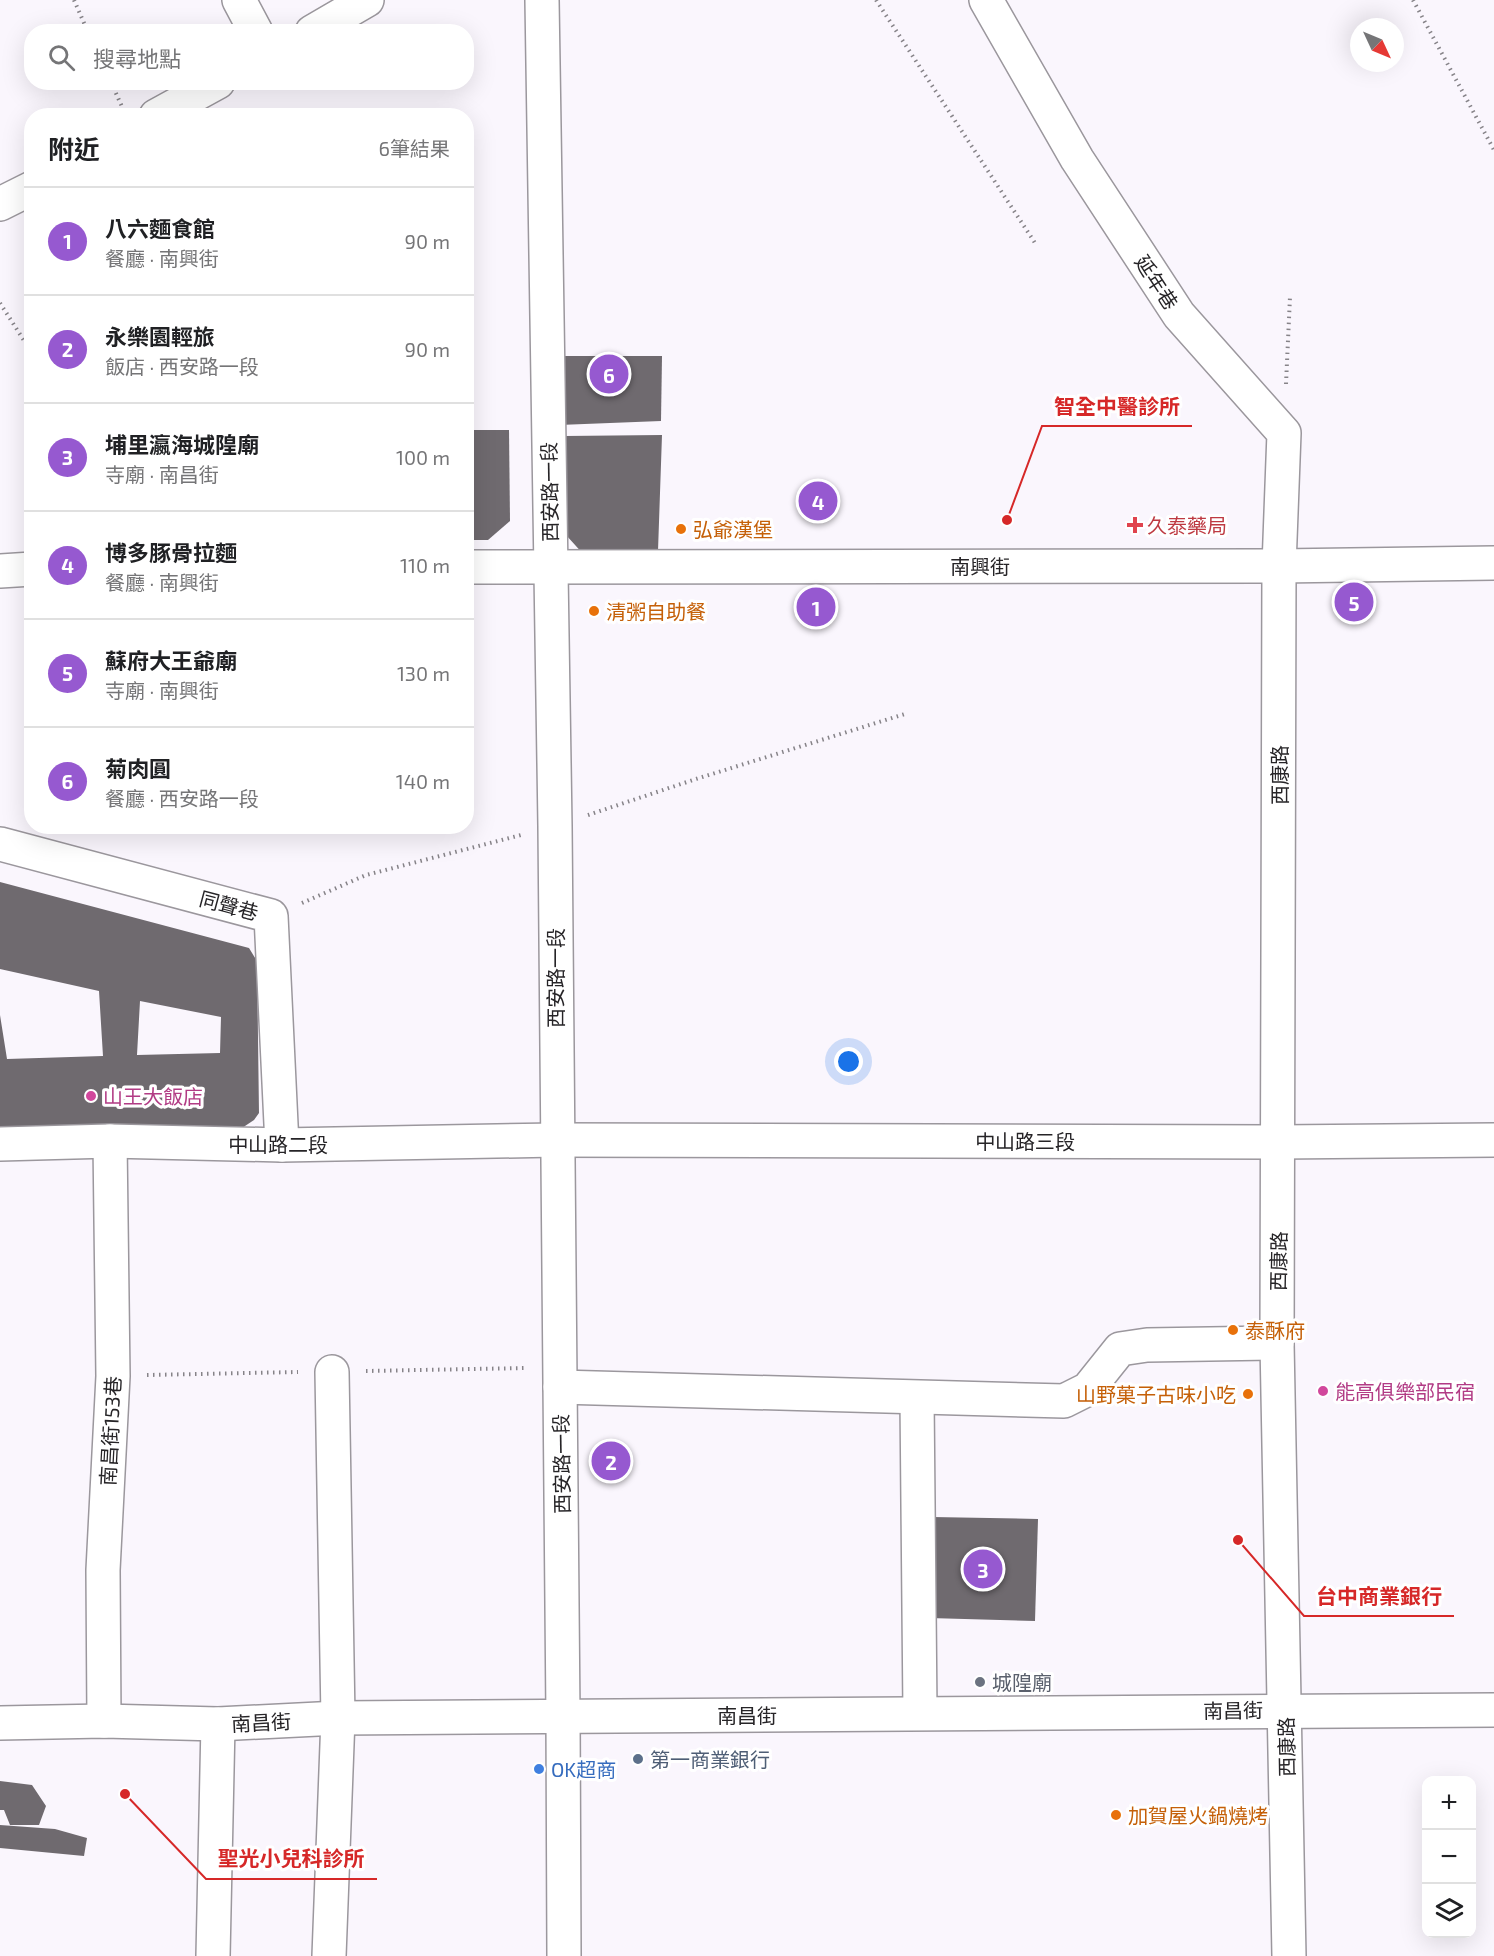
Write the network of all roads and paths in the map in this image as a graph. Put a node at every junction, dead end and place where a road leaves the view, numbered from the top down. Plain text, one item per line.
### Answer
1 (74, 0) edge
2 (239, 0) edge
3 (367, 0) edge
4 (542, 0) edge
5 (876, 0) edge
6 (986, 0) edge
7 (1413, 0) edge
8 (84, 24) edge
9 (252, 24) edge
10 (326, 24) edge
11 (114, 90) edge
12 (203, 90) edge
13 (122, 108) edge
14 (171, 108) edge
15 (1494, 150) edge
16 (24, 192) edge
17 (0, 204) edge
18 (1037, 246) dead end
19 (1290, 297) dead end
20 (0, 303) edge
21 (24, 341) edge
22 (1284, 433) junction
23 (1494, 563) edge
24 (1279, 566) junction
25 (474, 567) edge
26 (550, 567) junction
27 (24, 570) edge
28 (0, 571) edge
29 (908, 714) dead end
30 (555, 826) junction
31 (0, 844) edge
32 (271, 916) junction
33 (556, 1140) junction
34 (1494, 1140) edge
35 (110, 1141) junction
36 (1279, 1142) junction
37 (0, 1144) edge
38 (282, 1145) junction
39 (1277, 1343) junction
40 (332, 1372) dead end
41 (560, 1387) junction
42 (916, 1398) junction
43 (1286, 1710) junction
44 (1494, 1710) edge
45 (920, 1713) junction
46 (563, 1716) junction
47 (338, 1718) junction
48 (104, 1721) junction
49 (0, 1723) edge
50 (218, 1724) junction
51 (213, 1956) edge
52 (329, 1956) edge
53 (564, 1956) edge
54 (1289, 1956) edge

1 - 8 path
2 - 9 street
3 - 10 street
4 - 26 street, 西安路一段
5 - 18 path
6 - 22 street, 延年巷
7 - 15 path
11 - 13 path
12 - 14 street
16 - 17 street
19 - 22 path
20 - 21 path
22 - 24 street
23 - 24 street, 南興街
24 - 26 street, 南興街
24 - 36 street, 西康路
25 - 26 street, 南興街
26 - 30 street, 西安路一段
27 - 28 street
29 - 30 path
30 - 32 path
30 - 33 street, 西安路一段
31 - 32 street, 同聲巷
32 - 38 street, 同聲巷
33 - 36 street, 中山路三段
33 - 38 street, 中山路二段
33 - 41 street, 西安路一段
34 - 36 street, 中山路三段
35 - 37 street, 中山路二段
35 - 38 street, 中山路二段
35 - 48 street, 南昌街153巷
36 - 39 street, 西康路
39 - 42 street
39 - 43 street, 西康路
40 - 47 street
41 - 42 street
41 - 46 street, 西安路一段
42 - 45 street
43 - 44 street, 南昌街
43 - 45 street, 南昌街
43 - 54 street, 西康路
45 - 46 street, 南昌街
46 - 47 street, 南昌街
46 - 53 street, 西安路一段
47 - 50 street, 南昌街
47 - 52 street
48 - 49 street, 南昌街
48 - 50 street, 南昌街
50 - 51 street

